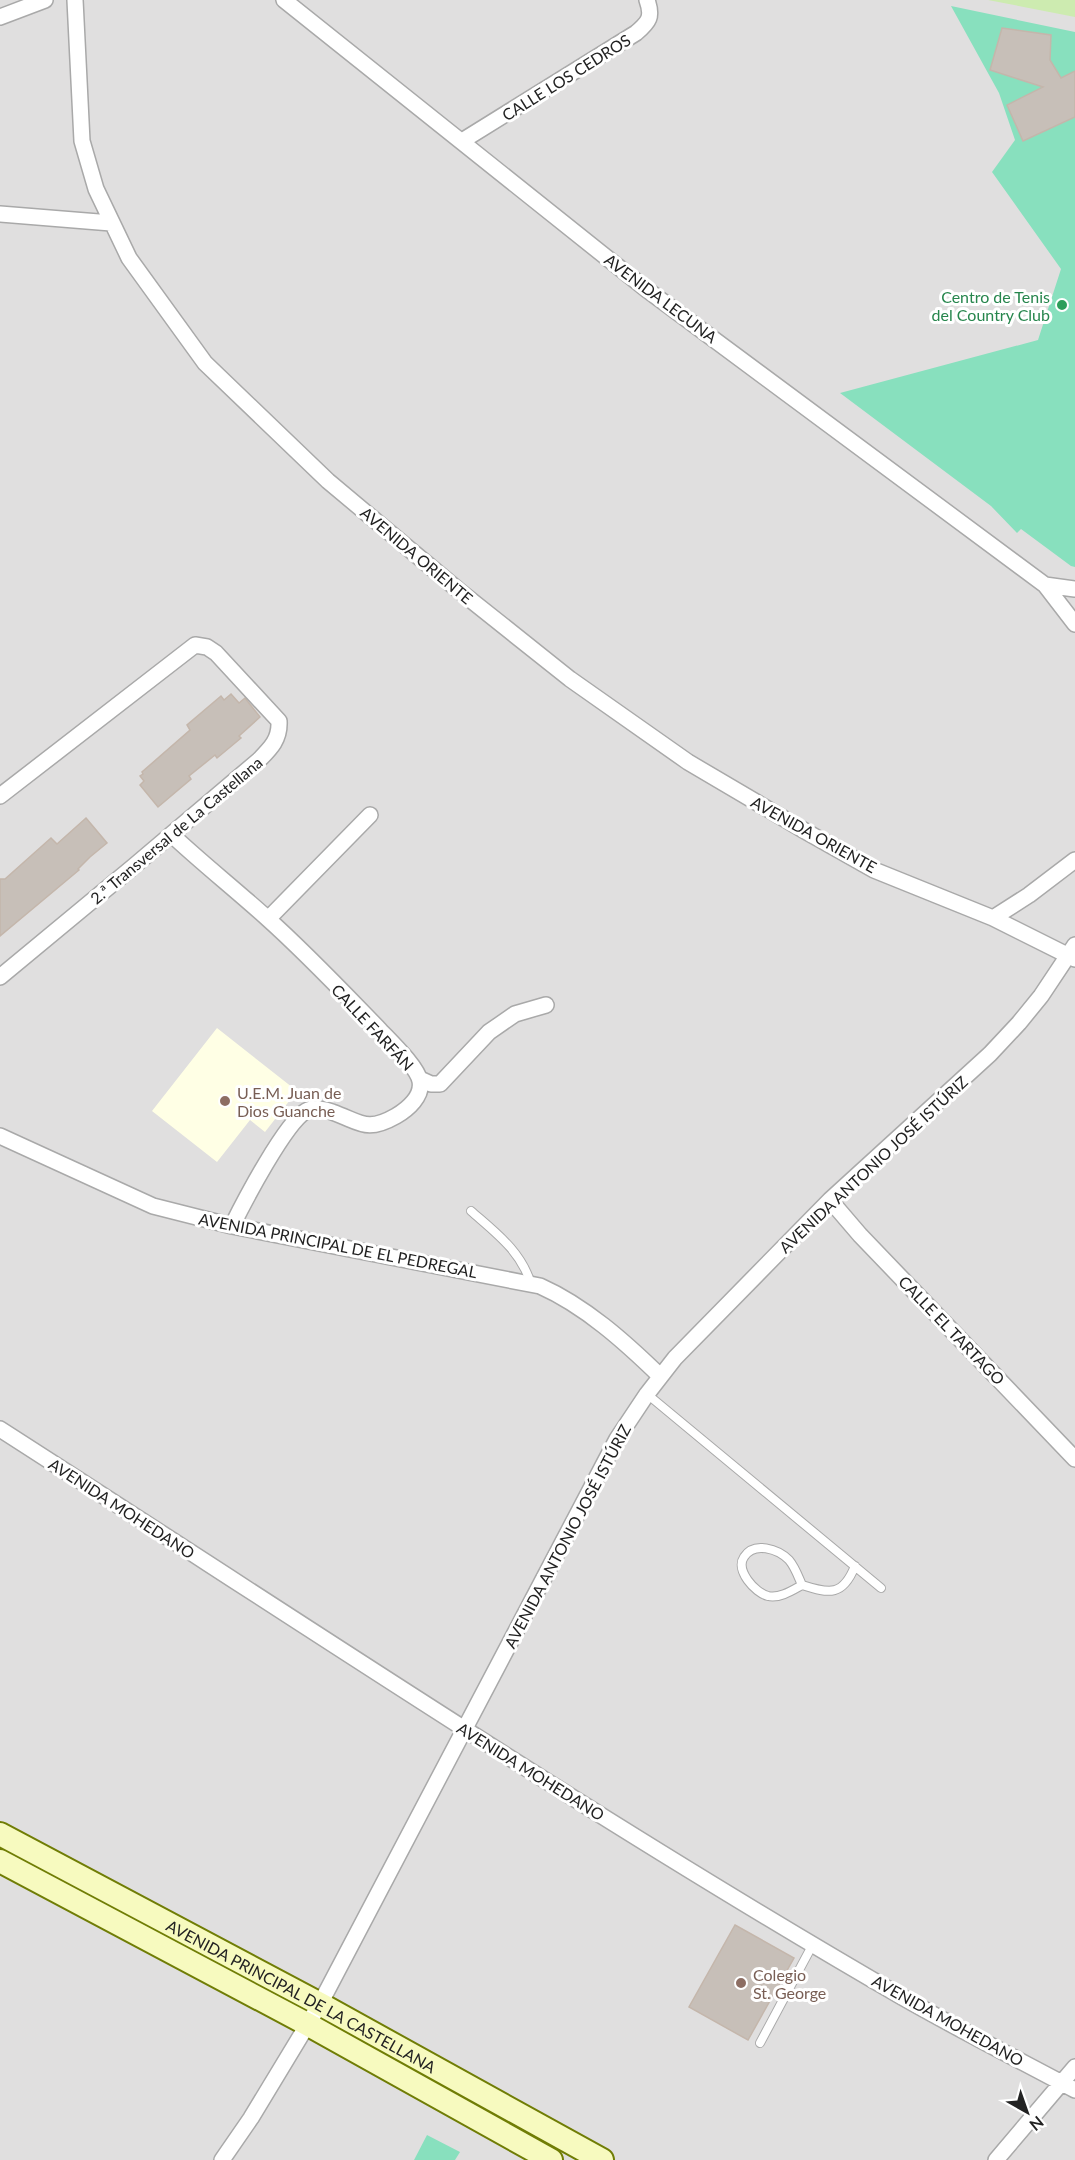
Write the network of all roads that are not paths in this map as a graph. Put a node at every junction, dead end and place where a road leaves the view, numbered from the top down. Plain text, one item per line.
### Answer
1 (45, 0) edge
2 (75, 0) edge
3 (284, 0) edge
4 (648, 0) edge
5 (0, 17) edge
6 (462, 141) junction
7 (0, 214) edge
8 (111, 223) junction
9 (1045, 585) junction
10 (1075, 589) edge
11 (1075, 624) edge
12 (0, 796) edge
13 (370, 815) dead end
14 (172, 835) junction
15 (1075, 860) edge
16 (993, 918) junction
17 (268, 919) junction
18 (1073, 953) edge
19 (0, 977) edge
20 (546, 1005) dead end
21 (420, 1079) junction
22 (0, 1136) edge
23 (830, 1200) junction
24 (471, 1211) dead end
25 (232, 1226) junction
26 (531, 1284) junction
27 (660, 1376) junction
28 (647, 1394) junction
29 (0, 1429) edge
30 (1075, 1459) edge
31 (855, 1566) junction
32 (802, 1585) junction
33 (881, 1588) dead end
34 (464, 1730) junction
35 (0, 1834) edge
36 (0, 1861) edge
37 (813, 1944) junction
38 (320, 2004) junction
39 (307, 2024) junction
40 (760, 2043) dead end
41 (1075, 2067) edge
42 (1060, 2082) junction
43 (1075, 2090) edge
44 (222, 2160) edge
45 (551, 2160) edge
46 (602, 2160) edge
47 (996, 2160) edge

1 - 5 street
2 - 8 street, AVENIDA ORIENTE
3 - 6 street, AVENIDA LECUNA
4 - 6 street, CALLE LOS CEDROS
6 - 9 street, AVENIDA LECUNA
7 - 8 street
8 - 16 street, AVENIDA ORIENTE
9 - 10 street, AVENIDA LECUNA
9 - 11 street, AVENIDA LECUNA
12 - 14 street, 2.ª Transversal de La Castellana
13 - 17 street
14 - 17 street, CALLE FARFÁN
14 - 19 street, 2.ª Transversal de La Castellana
15 - 16 street
16 - 18 street, AVENIDA ORIENTE
17 - 21 street, CALLE FARFÁN
18 - 23 street, AVENIDA ANTONIO JOSÉ ISTÚRIZ
20 - 21 street
21 - 25 street, CALLE FARFÁN
22 - 25 street, AVENIDA PRINCIPAL DE EL PEDREGAL
23 - 27 street, AVENIDA ANTONIO JOSÉ ISTÚRIZ
23 - 30 street, CALLE EL TARTAGO
24 - 26 lane
25 - 26 street, AVENIDA PRINCIPAL DE EL PEDREGAL
26 - 27 street, AVENIDA PRINCIPAL DE EL PEDREGAL
27 - 28 street, AVENIDA ANTONIO JOSÉ ISTÚRIZ
28 - 31 lane
28 - 34 street, AVENIDA ANTONIO JOSÉ ISTÚRIZ
29 - 34 street, AVENIDA MOHEDANO
31 - 32 lane
31 - 33 lane
32 - 32 lane
34 - 37 street, AVENIDA MOHEDANO
34 - 38 street, AVENIDA ANTONIO JOSÉ ISTÚRIZ
35 - 38 street, AVENIDA PRINCIPAL DE LA CASTELLANA
36 - 39 street, AVENIDA PRINCIPAL DE LA CASTELLANA
37 - 40 lane
37 - 42 street, AVENIDA MOHEDANO
38 - 39 street, AVENIDA ANTONIO JOSÉ ISTÚRIZ
38 - 46 street, AVENIDA PRINCIPAL DE LA CASTELLANA
39 - 44 street, AVENIDA ANTONIO JOSÉ ISTÚRIZ
39 - 45 street, AVENIDA PRINCIPAL DE LA CASTELLANA
41 - 42 street
42 - 43 street, AVENIDA MOHEDANO
42 - 47 street

